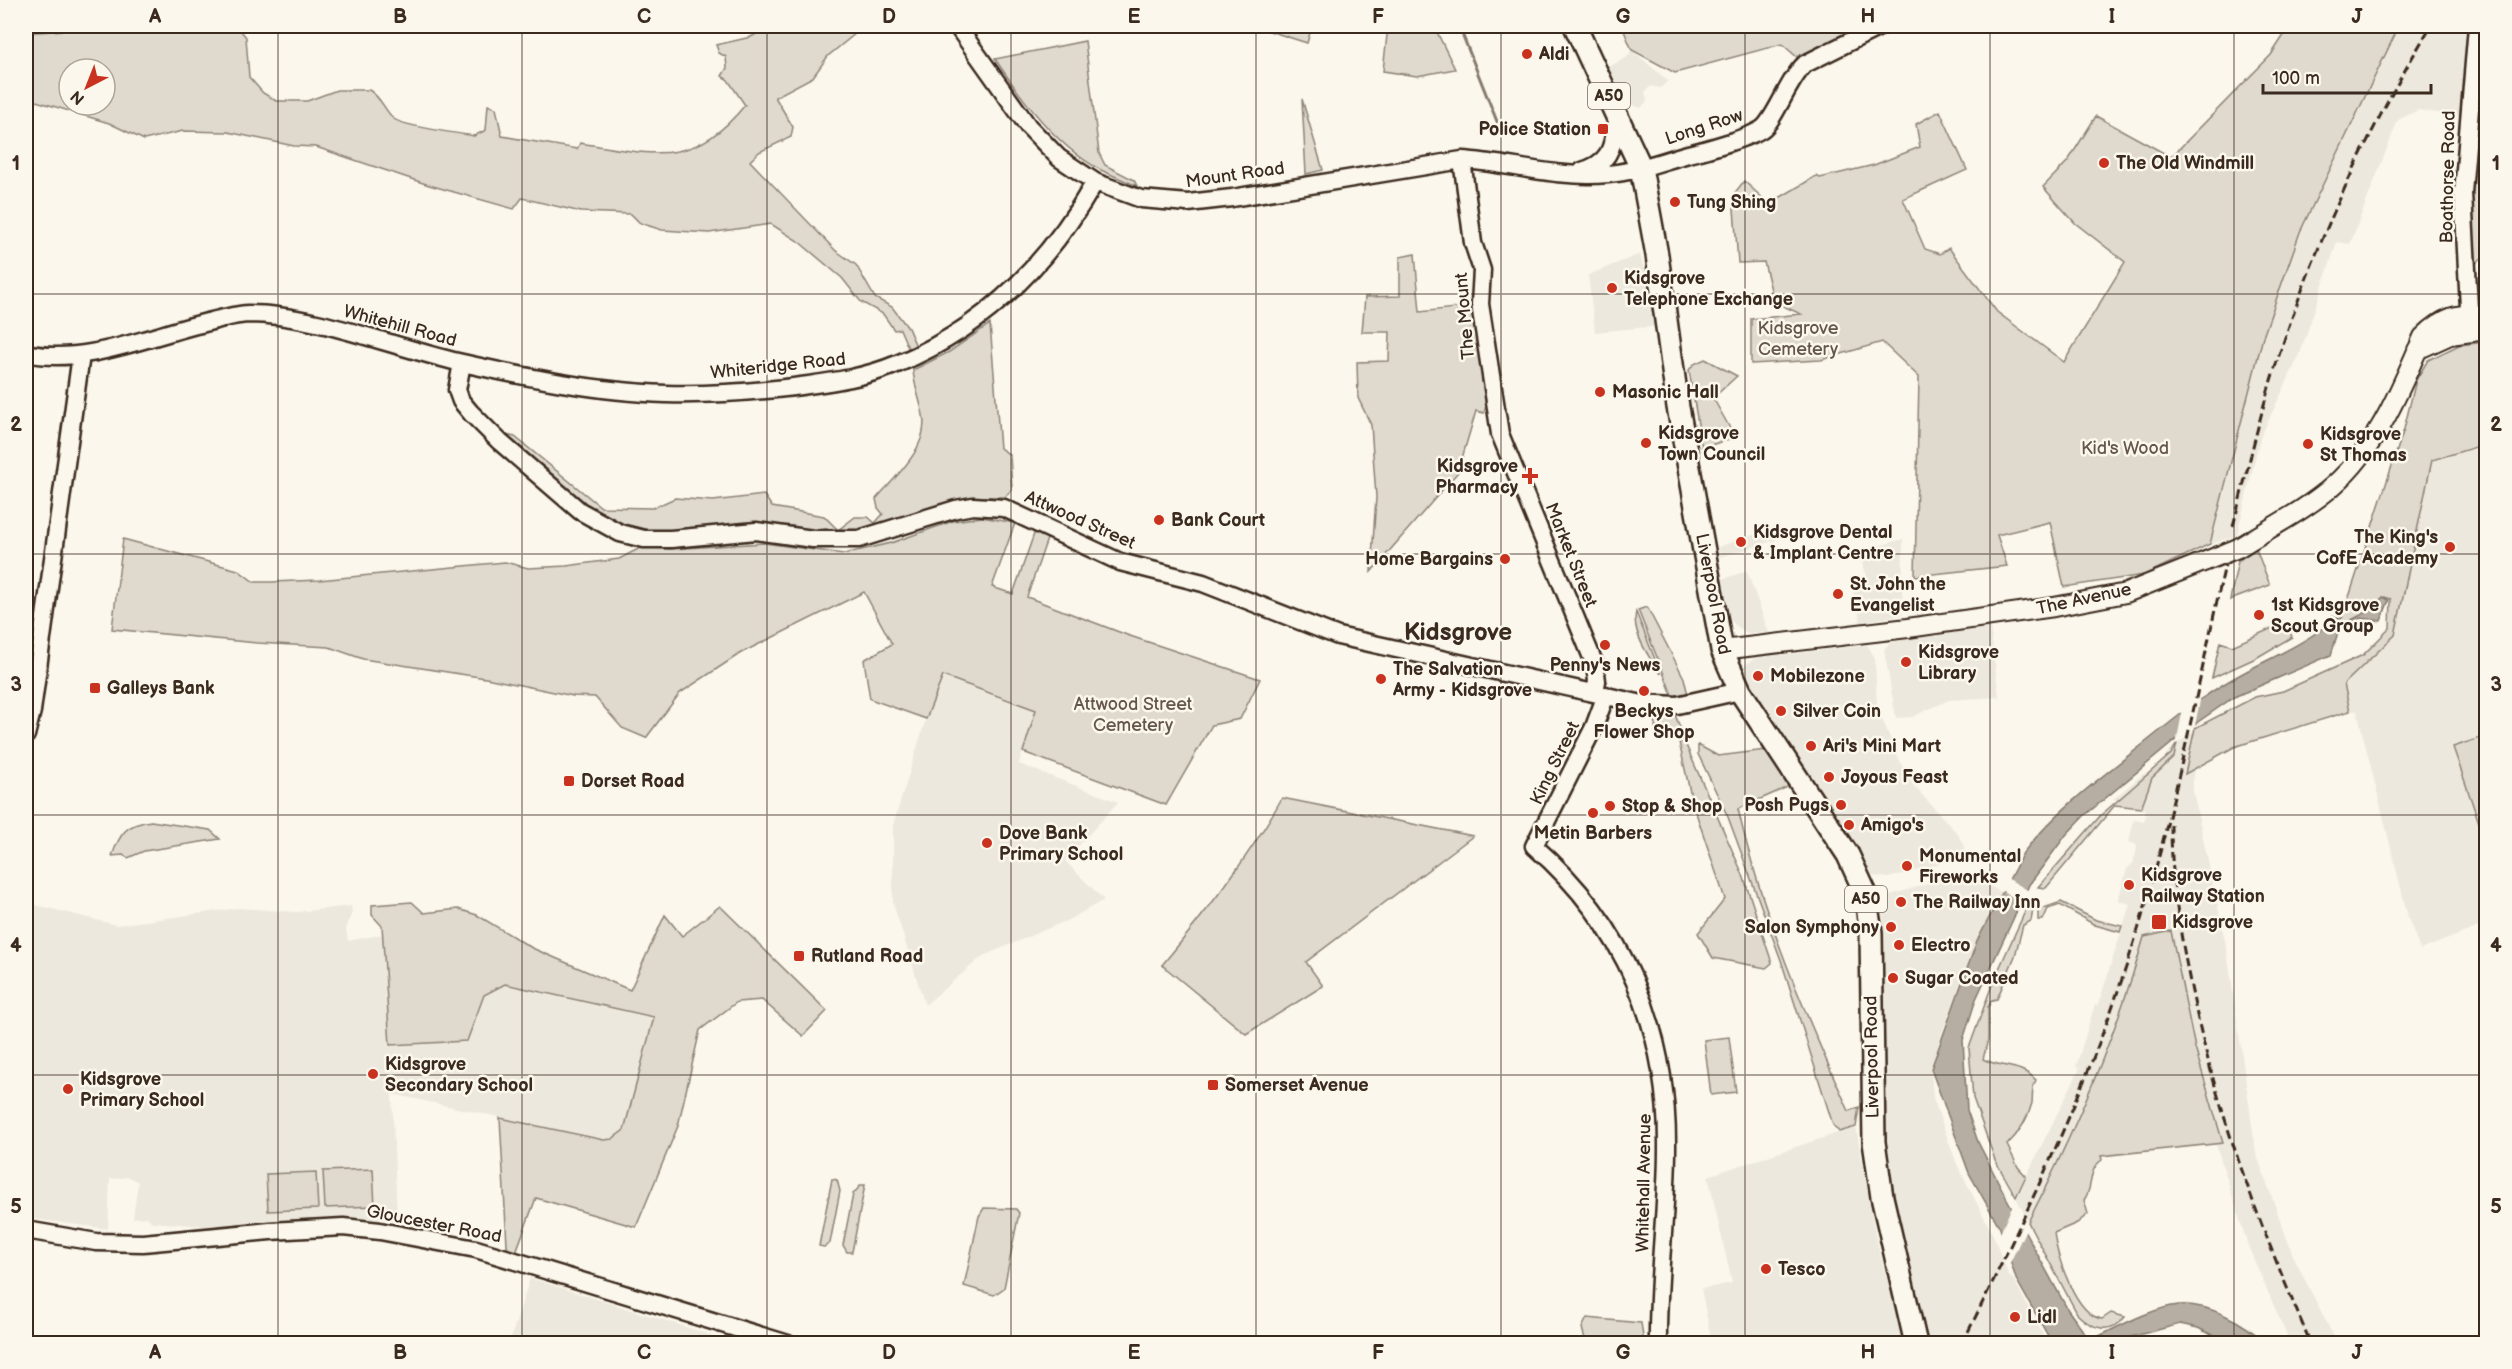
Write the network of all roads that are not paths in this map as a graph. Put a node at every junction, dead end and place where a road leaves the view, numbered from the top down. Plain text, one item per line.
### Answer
1 (957, 26) edge
2 (1575, 26) edge
3 (1881, 26) edge
4 (2477, 26) edge
5 (1618, 117) junction
6 (1462, 160) junction
7 (1641, 168) junction
8 (1572, 174) junction
9 (1095, 182) junction
10 (2478, 322) edge
11 (26, 352) edge
12 (81, 355) junction
13 (462, 363) junction
14 (1500, 434) joint
15 (859, 539) joint
16 (1722, 650) junction
17 (1740, 691) junction
18 (1600, 694) junction
19 (26, 735) edge
20 (1534, 846) joint
21 (26, 1230) edge
22 (788, 1344) edge
23 (1658, 1344) edge
24 (1916, 1344) edge

1 - 9 street, Mount Road
2 - 5 main road, Liverpool Road / A50
3 - 7 street, Long Row
4 - 10 street, Boathorse Road
5 - 7 main road, Liverpool Road / A50
5 - 8 street
6 - 8 street
6 - 9 street, Mount Road
6 - 14 street, The Mount
7 - 8 street
7 - 16 main road, Liverpool Road / A50
9 - 13 street, Whiteridge Road
10 - 16 main road, The Avenue, bridge
11 - 12 street, Whitehill Road
12 - 13 street, Whitehill Road
12 - 19 street
13 - 15 street, Whitehill Road
14 - 18 street, Market Street
15 - 18 street, Attwood Street
16 - 17 main road, Liverpool Road / A50
17 - 18 street, Attwood Street
17 - 24 main road, Liverpool Road / A50
18 - 20 street, King Street
20 - 23 street, Whitehall Avenue
21 - 22 street, Gloucester Road

